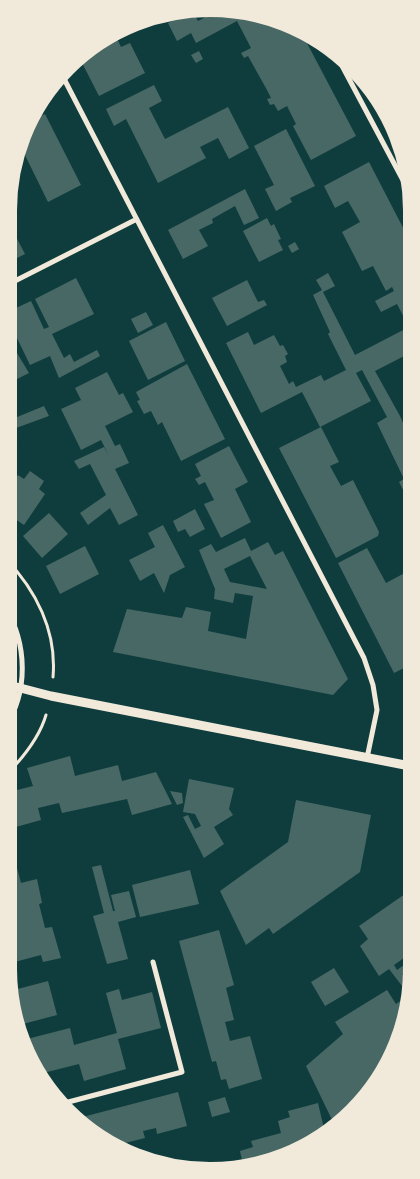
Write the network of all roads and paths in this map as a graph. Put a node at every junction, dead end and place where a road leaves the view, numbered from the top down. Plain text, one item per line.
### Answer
1 (341, 64) edge
2 (64, 79) edge
3 (405, 184) edge
4 (135, 220) junction
5 (14, 281) edge
6 (14, 623) edge
7 (14, 687) edge
8 (21, 689) junction
9 (14, 710) edge
10 (367, 758) junction
11 (406, 765) edge
12 (153, 962) dead end
13 (66, 1103) edge

1 - 3 street
2 - 4 street
4 - 5 street
4 - 10 street
6 - 8 street
7 - 8 street
8 - 9 street
8 - 10 street
10 - 11 street
12 - 13 street

